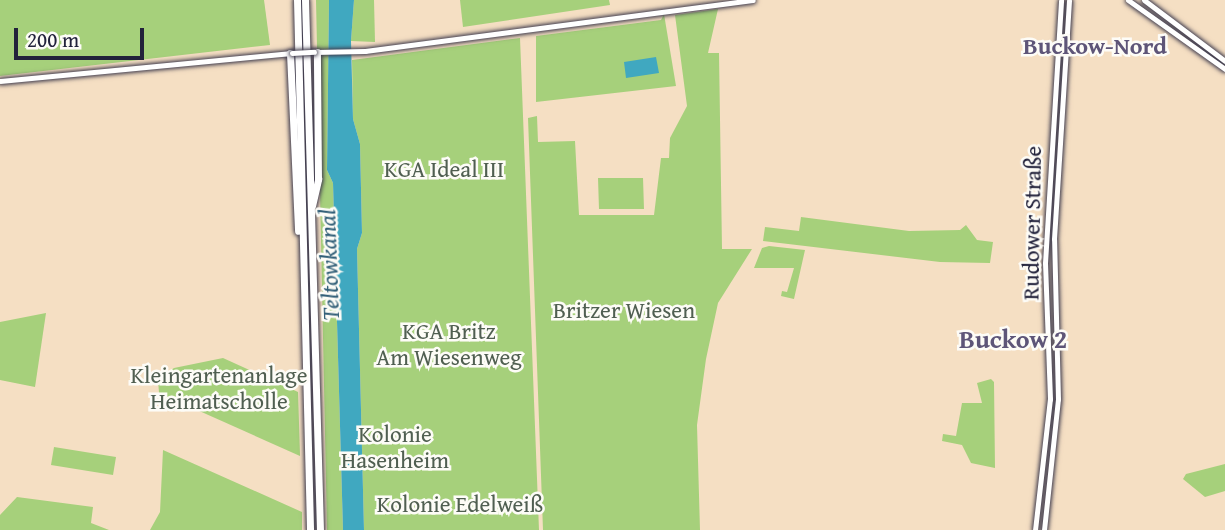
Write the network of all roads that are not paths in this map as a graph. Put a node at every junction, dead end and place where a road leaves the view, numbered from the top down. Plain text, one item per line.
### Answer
1 (297, 0) edge
2 (305, 0) edge
3 (753, 0) edge
4 (1061, 0) edge
5 (1069, 0) edge
6 (1128, 0) edge
7 (1143, 0) edge
8 (1060, 23) junction
9 (1069, 24) junction
10 (317, 52) junction
11 (291, 53) junction
12 (1225, 61) edge
13 (1225, 69) edge
14 (0, 81) edge
15 (312, 207) junction
16 (302, 239) junction
17 (310, 530) edge
18 (320, 530) edge
19 (1035, 530) edge
20 (1044, 530) edge

1 - 16 highway
2 - 15 highway
3 - 10 main road
4 - 8 main road, Rudower Straße
5 - 9 main road, Rudower Straße
6 - 13 main road
7 - 12 main road
8 - 9 main road
8 - 19 main road, Rudower Straße
9 - 20 main road, Rudower Straße
10 - 11 main road, bridge
10 - 15 highway
11 - 14 main road
11 - 16 highway
15 - 18 highway
16 - 17 highway

